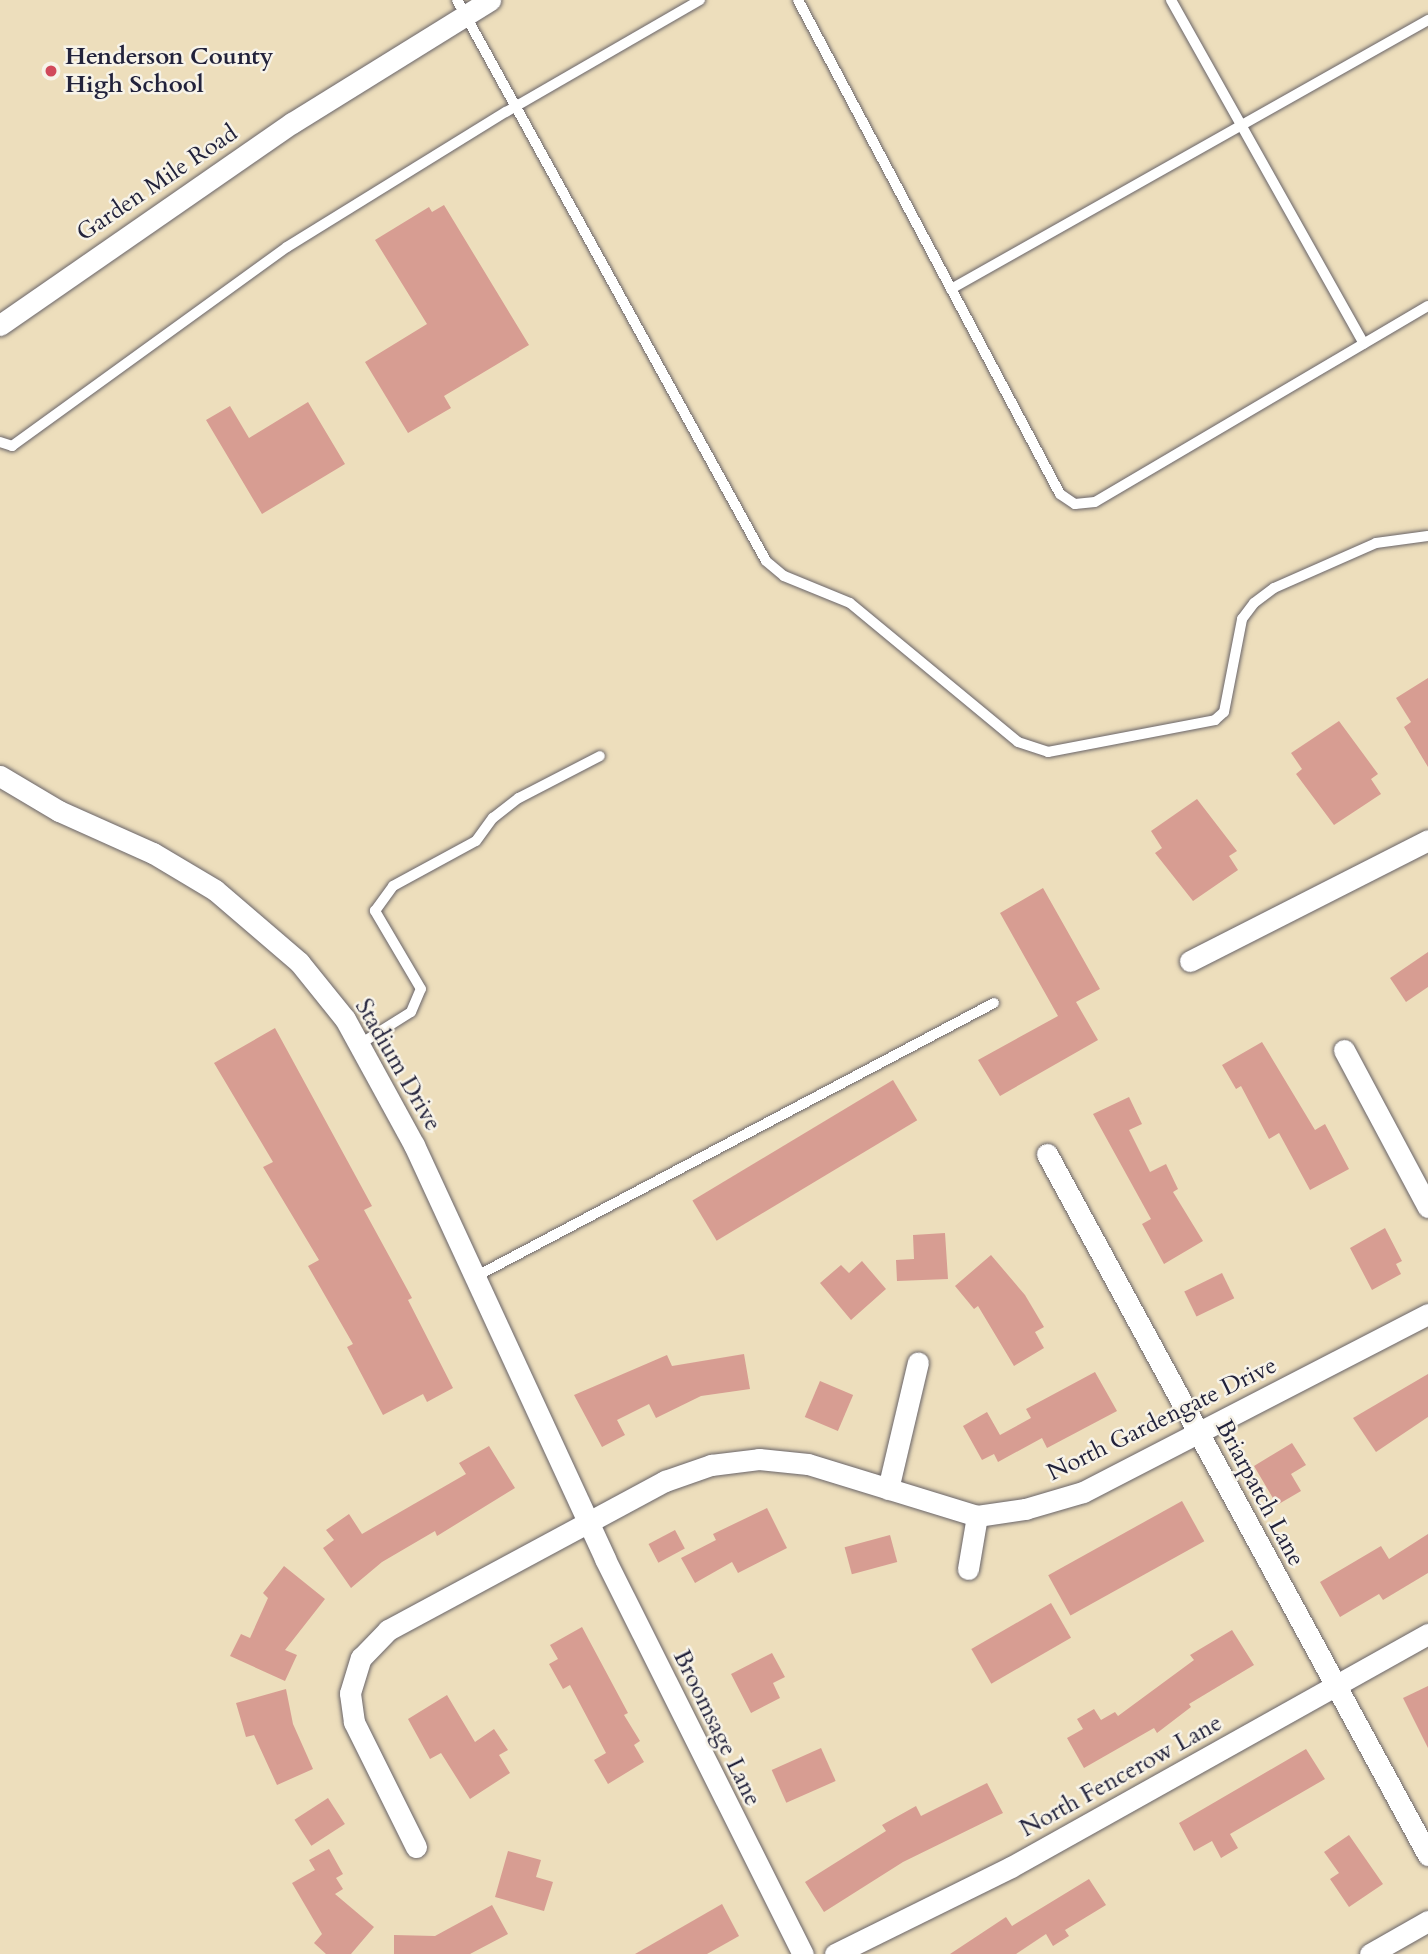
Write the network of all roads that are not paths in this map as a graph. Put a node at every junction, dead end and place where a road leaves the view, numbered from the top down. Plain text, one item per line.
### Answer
1 (490, 0) edge
2 (700, 0) edge
3 (797, 0) edge
4 (1171, 0) edge
5 (461, 7) edge
6 (1428, 20) edge
7 (517, 105) junction
8 (1241, 125) junction
9 (951, 289) junction
10 (1428, 306) edge
11 (0, 325) edge
12 (1364, 344) junction
13 (0, 442) edge
14 (1428, 536) edge
15 (600, 756) dead end
16 (0, 775) edge
17 (1428, 840) edge
18 (1190, 961) dead end
19 (994, 1003) dead end
20 (360, 1044) junction
21 (1344, 1050) dead end
22 (1047, 1154) dead end
23 (1428, 1207) edge
24 (473, 1278) junction
25 (1428, 1314) edge
26 (918, 1362) dead end
27 (1198, 1433) junction
28 (888, 1489) junction
29 (977, 1516) junction
30 (589, 1522) junction
31 (968, 1569) dead end
32 (1428, 1634) edge
33 (1334, 1686) junction
34 (416, 1847) dead end
35 (1428, 1855) edge
36 (1428, 1922) edge
37 (803, 1954) edge
38 (835, 1954) edge
39 (1370, 1954) edge

1 - 5 street, Garden Mile Road
2 - 7 lane
3 - 9 lane
4 - 8 lane
5 - 7 lane
5 - 11 street, Garden Mile Road
6 - 8 lane
7 - 13 lane
7 - 14 lane
8 - 9 lane
8 - 12 lane
9 - 12 lane
10 - 12 lane
15 - 20 lane
16 - 20 street, Stadium Drive
17 - 18 street
19 - 24 lane
20 - 24 street, Stadium Drive
21 - 23 street
22 - 27 street, Briarpatch Lane
24 - 30 street, Stadium Drive
25 - 27 street, North Gardengate Drive
26 - 28 street
27 - 29 street, North Gardengate Drive
27 - 33 street, Briarpatch Lane
28 - 29 street, North Gardengate Drive
28 - 30 street, North Gardengate Drive
29 - 31 street
30 - 34 street, North Gardengate Drive
30 - 37 street, Broomsage Lane
32 - 33 street, North Fencerow Lane
33 - 35 street, Briarpatch Lane
33 - 38 street, North Fencerow Lane
36 - 39 street

